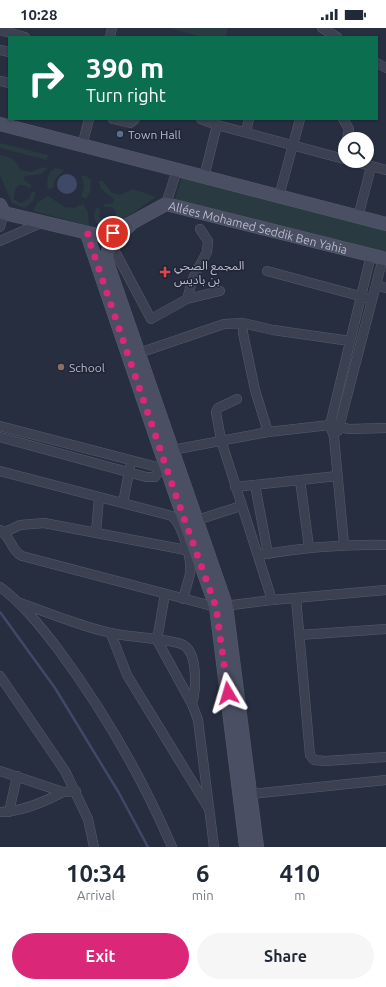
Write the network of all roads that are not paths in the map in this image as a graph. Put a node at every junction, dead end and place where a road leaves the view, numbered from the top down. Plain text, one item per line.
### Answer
1 (322, 28) edge
2 (0, 30) edge
3 (16, 31) edge
4 (335, 36) edge
5 (89, 120) edge
6 (119, 120) edge
7 (133, 120) edge
8 (204, 120) edge
9 (250, 120) edge
10 (300, 120) edge
11 (344, 120) edge
12 (0, 124) edge
13 (217, 125) junction
14 (246, 132) junction
15 (349, 132) edge
16 (293, 145) junction
17 (82, 146) junction
18 (338, 157) edge
19 (371, 168) edge
20 (374, 168) edge
21 (176, 170) junction
22 (386, 170) edge
23 (204, 177) junction
24 (279, 196) junction
25 (166, 204) junction
26 (2, 209) edge
27 (358, 216) junction
28 (41, 223) junction
29 (386, 224) edge
30 (130, 225) junction
31 (0, 227) edge
32 (200, 229) dead end
33 (87, 234) junction
34 (0, 241) edge
35 (111, 244) junction
36 (380, 257) edge
37 (267, 271) dead end
38 (376, 285) junction
39 (386, 288) edge
40 (220, 291) dead end
41 (361, 296) junction
42 (187, 299) junction
43 (372, 300) junction
44 (243, 323) junction
45 (350, 341) junction
46 (134, 355) junction
47 (237, 399) dead end
48 (330, 425) junction
49 (0, 426) edge
50 (341, 427) junction
51 (386, 428) edge
52 (268, 432) junction
53 (334, 437) junction
54 (0, 438) edge
55 (221, 440) junction
56 (167, 450) junction
57 (131, 460) junction
58 (169, 467) junction
59 (0, 471) edge
60 (129, 471) junction
61 (337, 476) junction
62 (300, 480) junction
63 (255, 485) junction
64 (235, 487) junction
65 (99, 498) junction
66 (123, 503) junction
67 (241, 506) junction
68 (192, 522) junction
69 (2, 531) edge
70 (96, 532) junction
71 (344, 544) junction
72 (386, 545) edge
73 (309, 547) junction
74 (186, 550) junction
75 (268, 554) junction
76 (258, 556) junction
77 (0, 587) edge
78 (386, 590) edge
79 (165, 594) junction
80 (296, 598) junction
81 (183, 599) junction
82 (272, 600) junction
83 (18, 603) junction
84 (221, 606) junction
85 (386, 629) edge
86 (111, 634) junction
87 (299, 635) junction
88 (156, 640) junction
89 (0, 676) edge
90 (192, 704) junction
91 (386, 757) edge
92 (0, 771) edge
93 (17, 776) junction
94 (386, 780) edge
95 (76, 791) junction
96 (63, 792) junction
97 (251, 794) junction
98 (210, 811) junction
99 (5, 812) edge
100 (94, 847) edge
101 (172, 847) edge
102 (214, 847) edge
103 (246, 847) edge
104 (257, 847) edge

1 - 4 street
2 - 3 street
5 - 17 street
6 - 7 street
8 - 13 street
9 - 14 street
10 - 16 street
11 - 15 street
12 - 17 street
13 - 14 street
13 - 23 street
14 - 16 street
16 - 18 street
16 - 24 street
17 - 21 street
19 - 27 street
20 - 22 street
21 - 23 street
21 - 25 street
23 - 24 street
24 - 27 street
25 - 30 street, Allées Mohamed Seddik Ben Yahia
25 - 36 street, Allées Mohamed Seddik Ben Yahia
26 - 28 street, Allées Mohamed Seddik Ben Yahia
26 - 31 street
27 - 29 street
28 - 33 street, Allées Mohamed Seddik Ben Yahia
28 - 34 street
30 - 33 street, Allées Mohamed Seddik Ben Yahia
30 - 35 street
32 - 42 street
33 - 46 street
35 - 42 street
35 - 46 street
36 - 38 street
36 - 41 street
37 - 41 street
38 - 39 street
38 - 43 street
40 - 42 street
41 - 43 street
41 - 45 street
43 - 50 street
44 - 45 street
44 - 46 street
44 - 52 street
45 - 48 street
46 - 56 street
47 - 55 street
48 - 50 street
48 - 52 street
48 - 53 street
49 - 57 street
50 - 51 street
50 - 53 street
52 - 55 street
53 - 61 street
54 - 60 street
55 - 56 street
55 - 64 street
56 - 58 street
57 - 58 street
57 - 60 street
58 - 60 street
58 - 68 street
59 - 65 street
60 - 66 street
61 - 62 street
61 - 71 street
62 - 63 street
62 - 73 street
63 - 64 street
63 - 75 street
64 - 67 street
65 - 66 street
65 - 70 street
66 - 74 street
67 - 68 street
67 - 76 street
68 - 84 street
69 - 70 street
69 - 79 street
70 - 74 street
71 - 72 street
71 - 73 street
73 - 75 street
74 - 81 street
75 - 76 street
76 - 82 street
77 - 83 street
78 - 80 street
79 - 81 street
79 - 88 street
80 - 82 street
80 - 87 street
81 - 84 street
82 - 84 street
83 - 86 street
83 - 101 street
84 - 97 street
84 - 103 street
85 - 87 street
86 - 88 street
86 - 98 street
87 - 91 street
88 - 90 street
88 - 90 street
89 - 95 street
90 - 98 street
92 - 93 street
93 - 96 street
93 - 99 street
94 - 97 street
95 - 96 street
95 - 100 street
96 - 99 street
97 - 104 street
98 - 102 street

